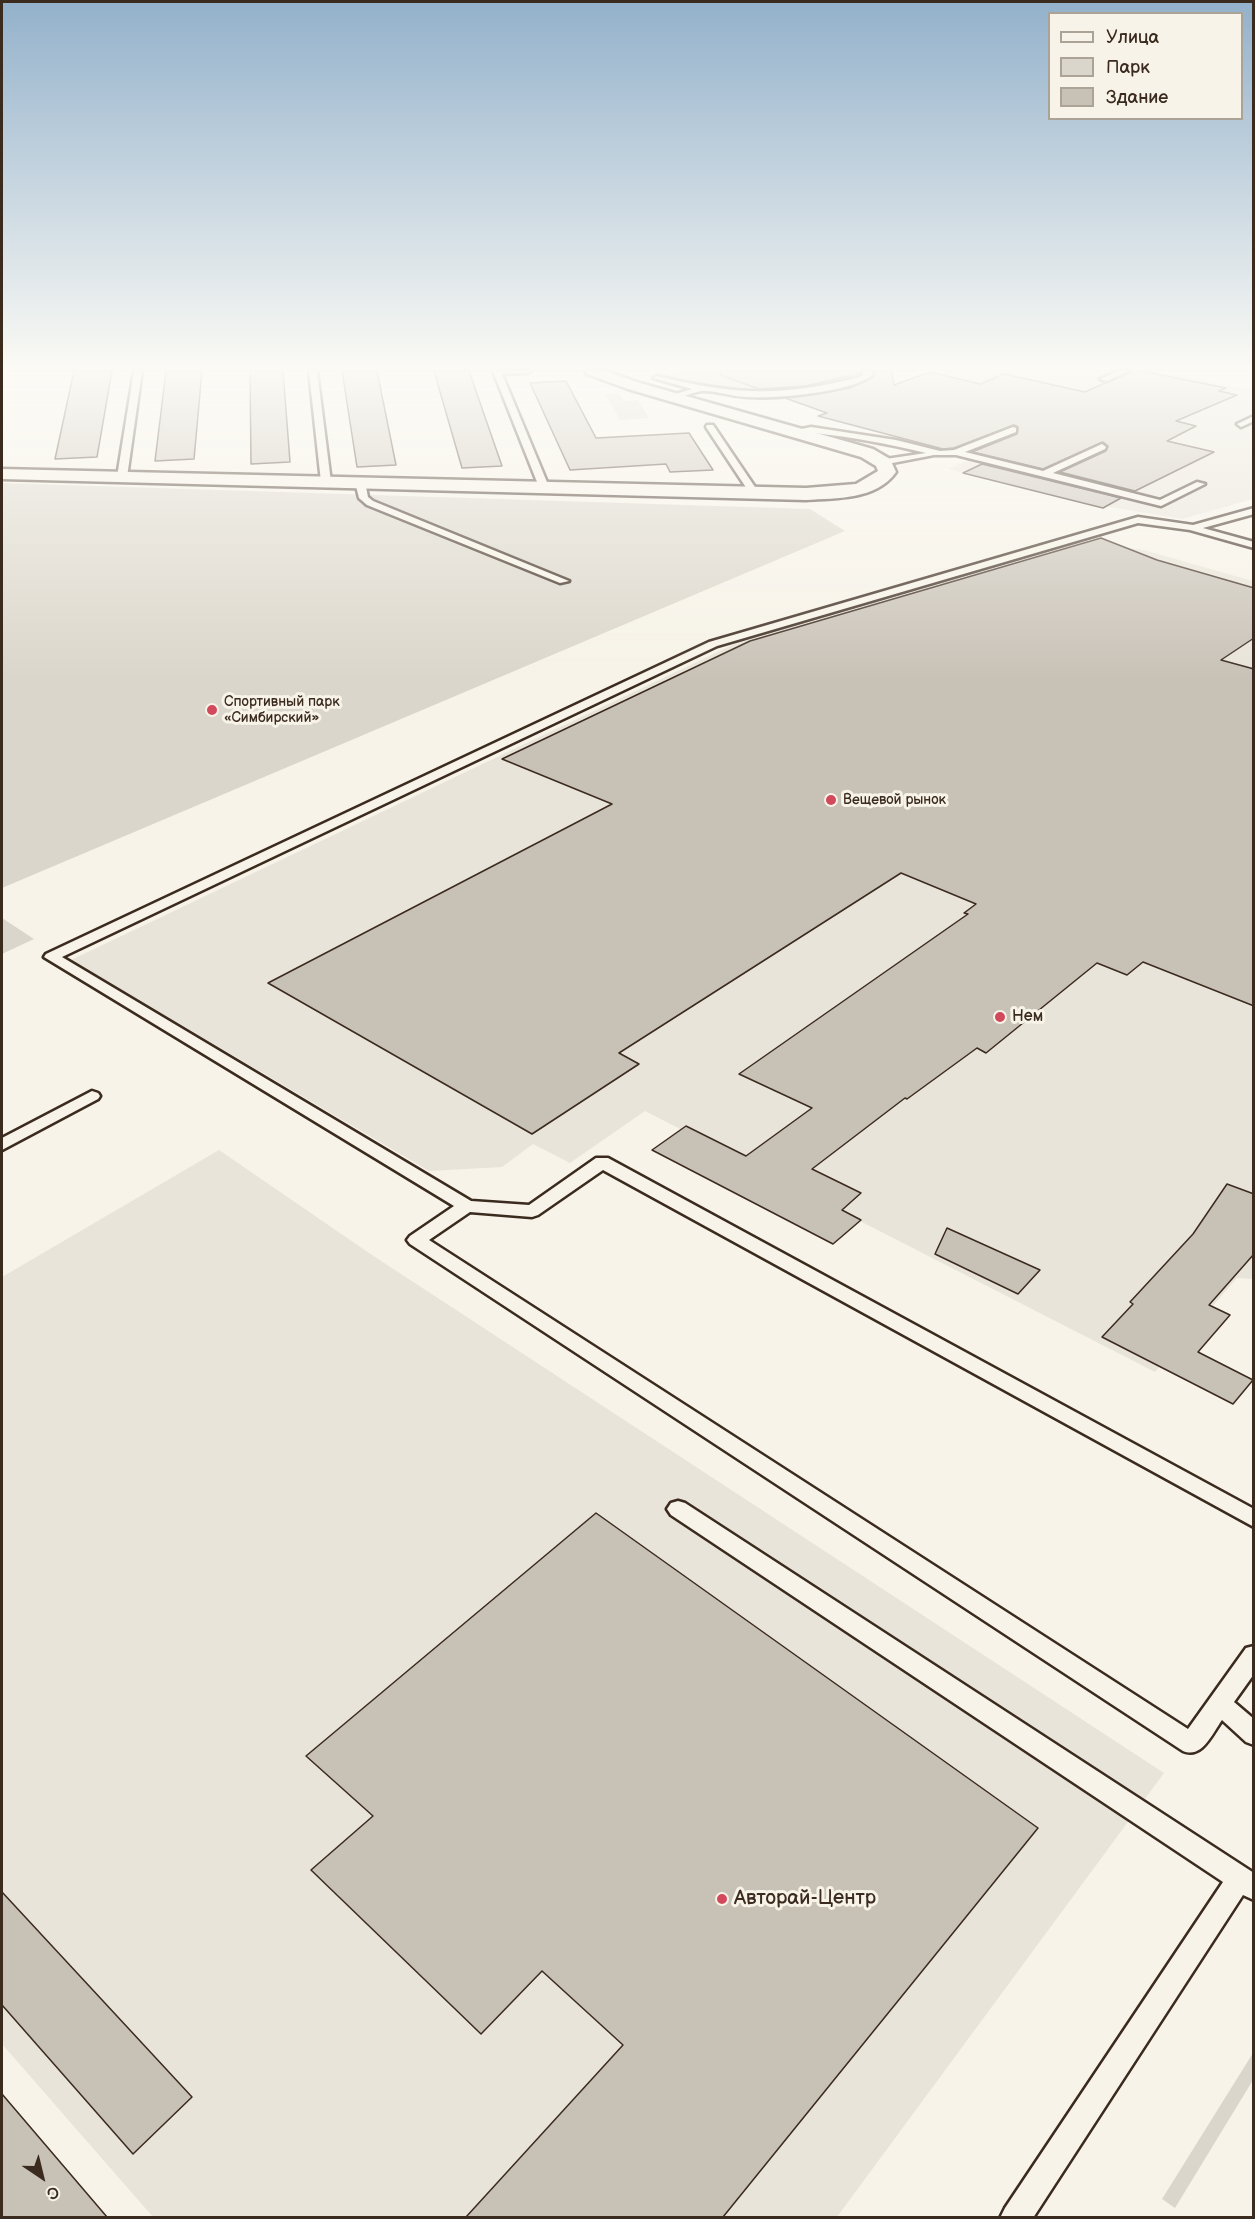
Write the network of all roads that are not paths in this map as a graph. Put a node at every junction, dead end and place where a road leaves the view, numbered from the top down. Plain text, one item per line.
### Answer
1 (24, 475) edge
2 (325, 475) edge
3 (539, 475) edge
4 (742, 475) edge
5 (885, 475) edge
6 (1046, 475) edge
7 (122, 477) joint
8 (326, 482) junction
9 (360, 482) junction
10 (1200, 484) dead end
11 (544, 487) junction
12 (754, 492) junction
13 (1254, 511) edge
14 (1193, 528) junction
15 (1254, 545) edge
16 (564, 581) dead end
17 (92, 1096) dead end
18 (2, 1145) edge
19 (467, 1206) junction
20 (678, 1509) dead end
21 (1254, 1519) edge
22 (1253, 1658) edge
23 (1220, 1703) junction
24 (1254, 1736) edge
25 (1246, 1883) edge
26 (1015, 2217) edge

1 - 7 street
2 - 8 lane
3 - 11 lane
4 - 12 lane
5 - 12 street
6 - 10 lane
7 - 8 street
8 - 9 street
9 - 11 street
9 - 16 lane
11 - 12 street
13 - 14 lane
14 - 15 lane
14 - 19 lane
17 - 18 lane
19 - 21 lane
19 - 23 lane
20 - 25 lane
22 - 23 lane
23 - 24 lane
25 - 26 lane

